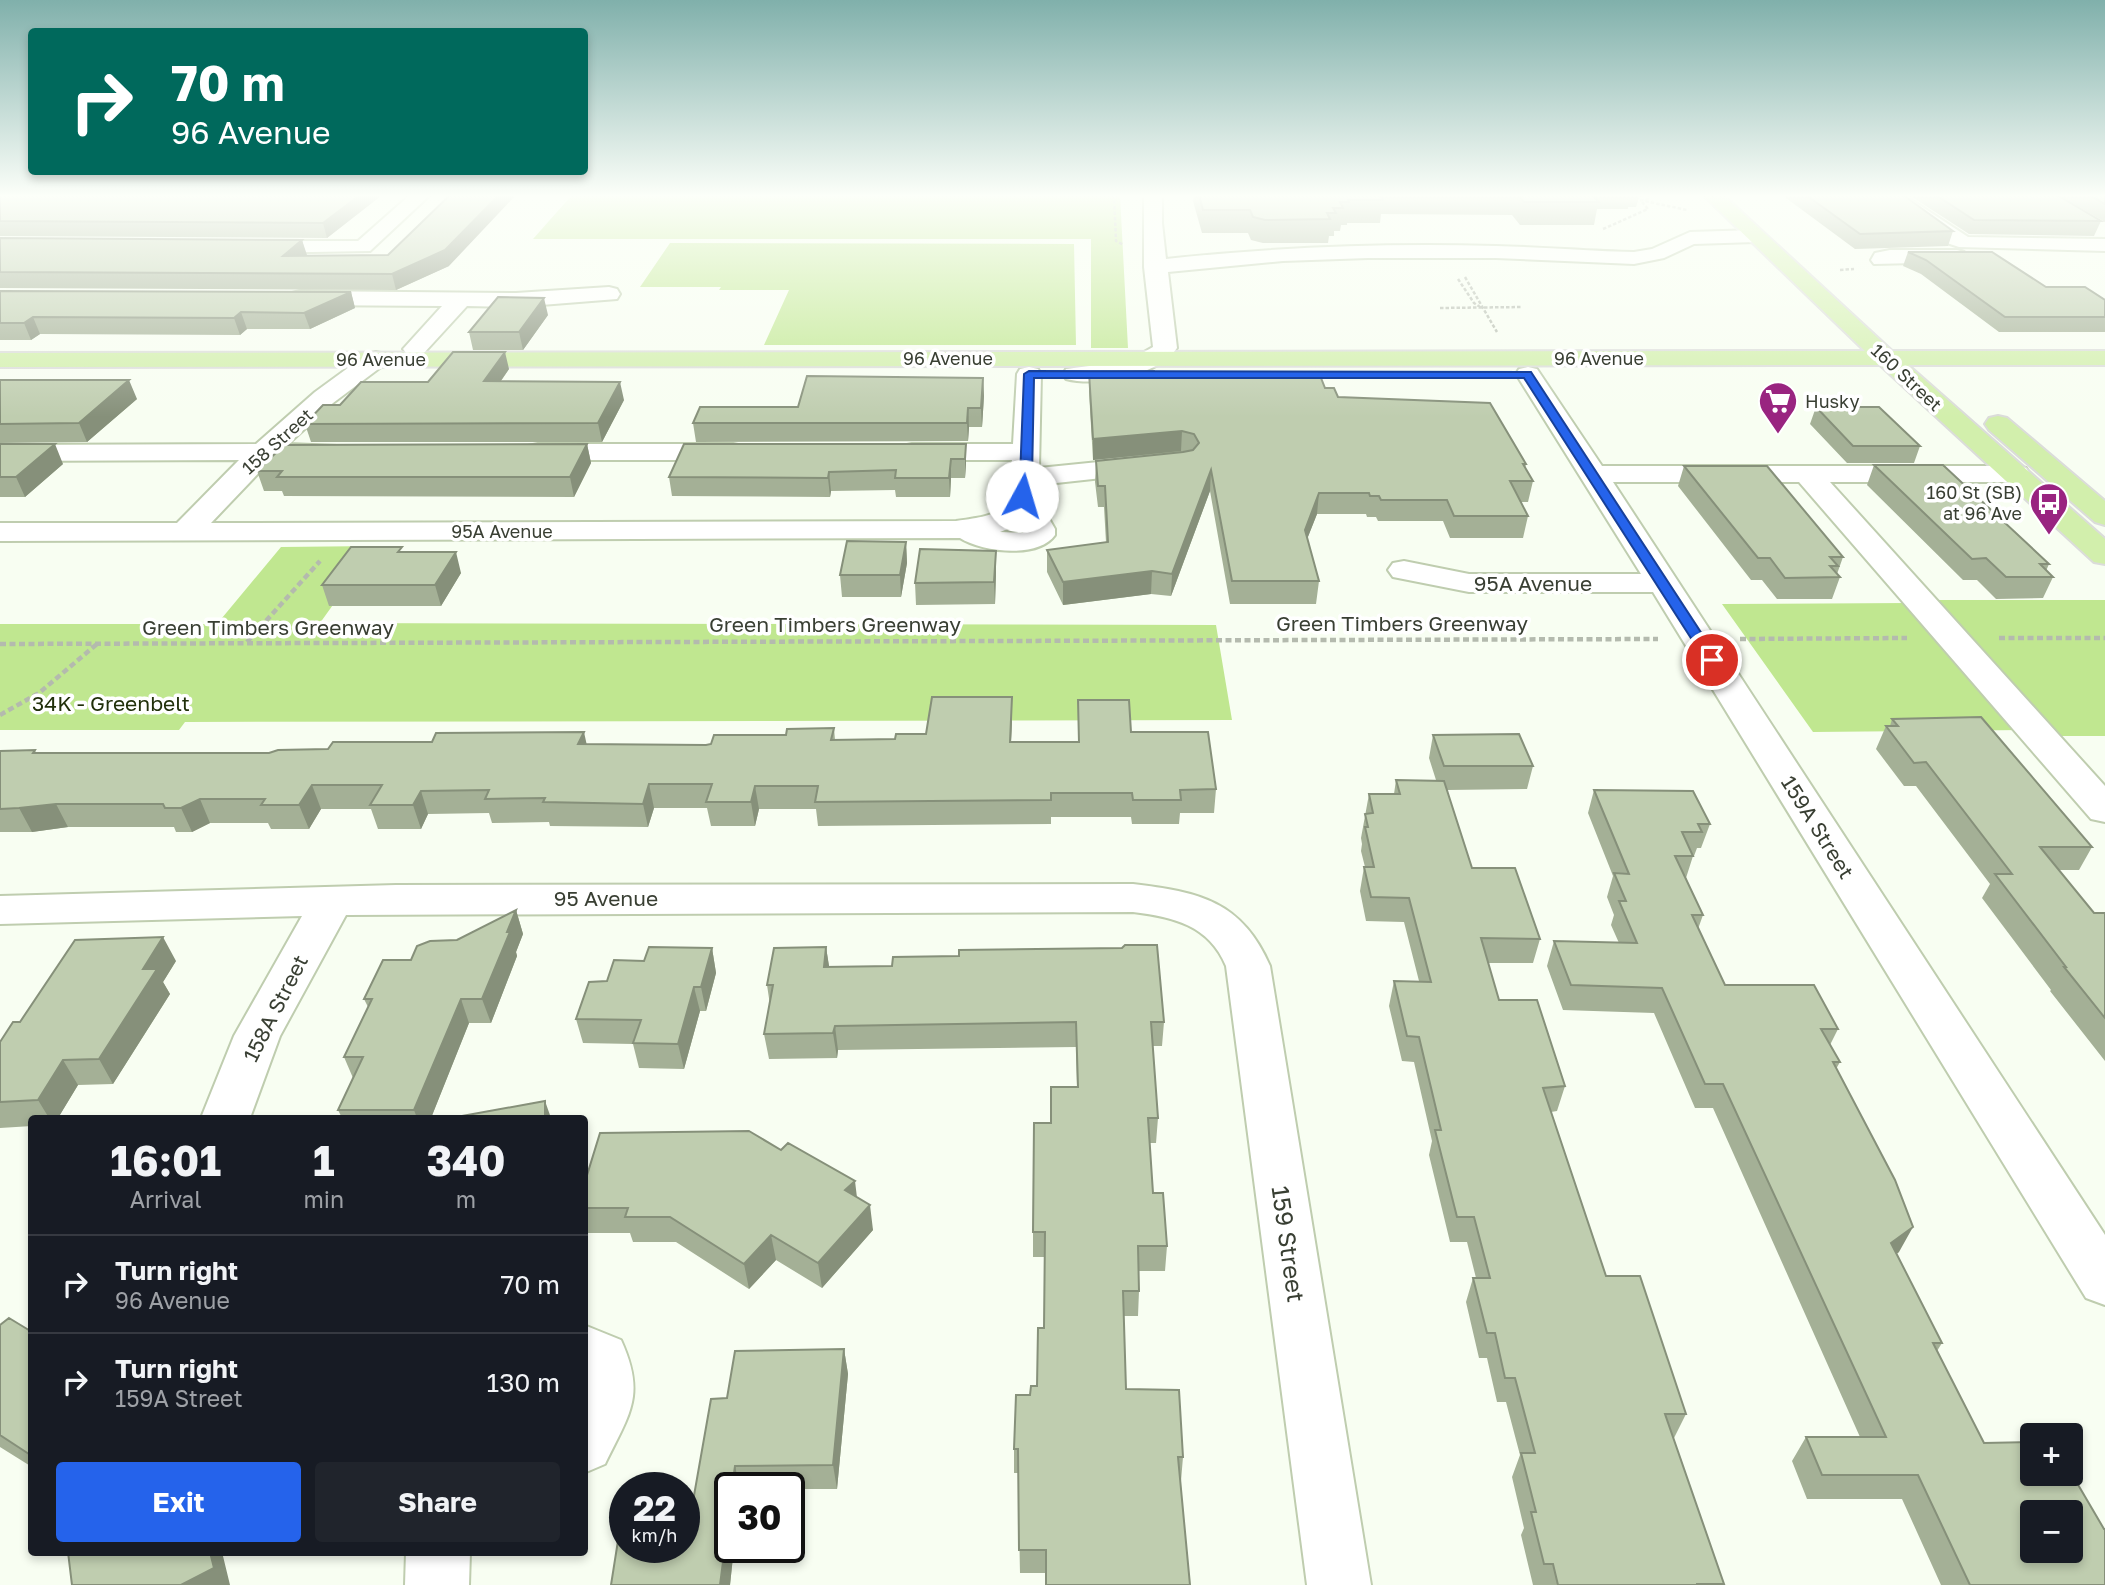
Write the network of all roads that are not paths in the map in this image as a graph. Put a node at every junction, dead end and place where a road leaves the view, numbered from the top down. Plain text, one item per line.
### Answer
1 (1155, 269) edge
2 (1796, 269) edge
3 (1821, 269) edge
4 (609, 294) dead end
5 (276, 298) edge
6 (460, 300) junction
7 (1860, 305) dead end
8 (415, 349) dead end
9 (1158, 358) junction
10 (2105, 358) edge
11 (376, 359) junction
12 (0, 360) edge
13 (1909, 361) junction
14 (2105, 373) edge
15 (1029, 374) junction
16 (1075, 374) junction
17 (1528, 374) junction
18 (0, 375) edge
19 (353, 375) junction
20 (358, 452) edge
21 (510, 452) edge
22 (758, 452) edge
23 (882, 452) edge
24 (0, 453) edge
25 (260, 453) junction
26 (1168, 463) edge
27 (1594, 474) junction
28 (1807, 474) junction
29 (2016, 474) junction
30 (1025, 475) junction
31 (2105, 516) edge
32 (956, 530) junction
33 (0, 531) edge
34 (186, 531) junction
35 (2105, 555) edge
36 (1404, 570) dead end
37 (1663, 583) junction
38 (2105, 810) edge
39 (332, 901) junction
40 (0, 910) edge
41 (1208, 918) joint
42 (227, 1115) edge
43 (2105, 1281) edge
44 (588, 1353) edge
45 (588, 1436) edge
46 (438, 1556) edge
47 (437, 1585) edge
48 (1339, 1585) edge

1 - 9 street
2 - 13 main road, 160 Street
3 - 7 main road
4 - 6 street
5 - 6 street
6 - 8 street
9 - 11 main road, 96 Avenue
9 - 13 main road, 96 Avenue
9 - 16 street
10 - 13 main road, 96 Avenue
11 - 12 main road, 96 Avenue
11 - 19 street, 158 Street
13 - 14 main road, 96 Avenue
13 - 17 main road, 96 Avenue
13 - 29 main road, 160 Street
13 - 31 main road, 160 Street
15 - 16 main road, 96 Avenue
15 - 19 main road, 96 Avenue
15 - 30 street
16 - 17 main road, 96 Avenue
17 - 27 street, 159A Street
18 - 19 main road, 96 Avenue
19 - 25 street, 158 Street
20 - 25 street
21 - 22 street
23 - 30 street
24 - 25 street
25 - 34 street, 158 Street
26 - 30 street
27 - 28 street
27 - 37 street, 159A Street
28 - 29 street
28 - 38 street
29 - 35 main road, 160 Street
30 - 32 street, 95A Avenue
30 - 32 street
32 - 34 street, 95A Avenue
33 - 34 street, 95A Avenue
36 - 37 street, 95A Avenue
37 - 43 street, 159A Street
39 - 40 street, 95 Avenue
39 - 41 street, 95 Avenue
39 - 42 street, 158A Street
41 - 48 street, 159 Street
44 - 45 street
46 - 47 street

